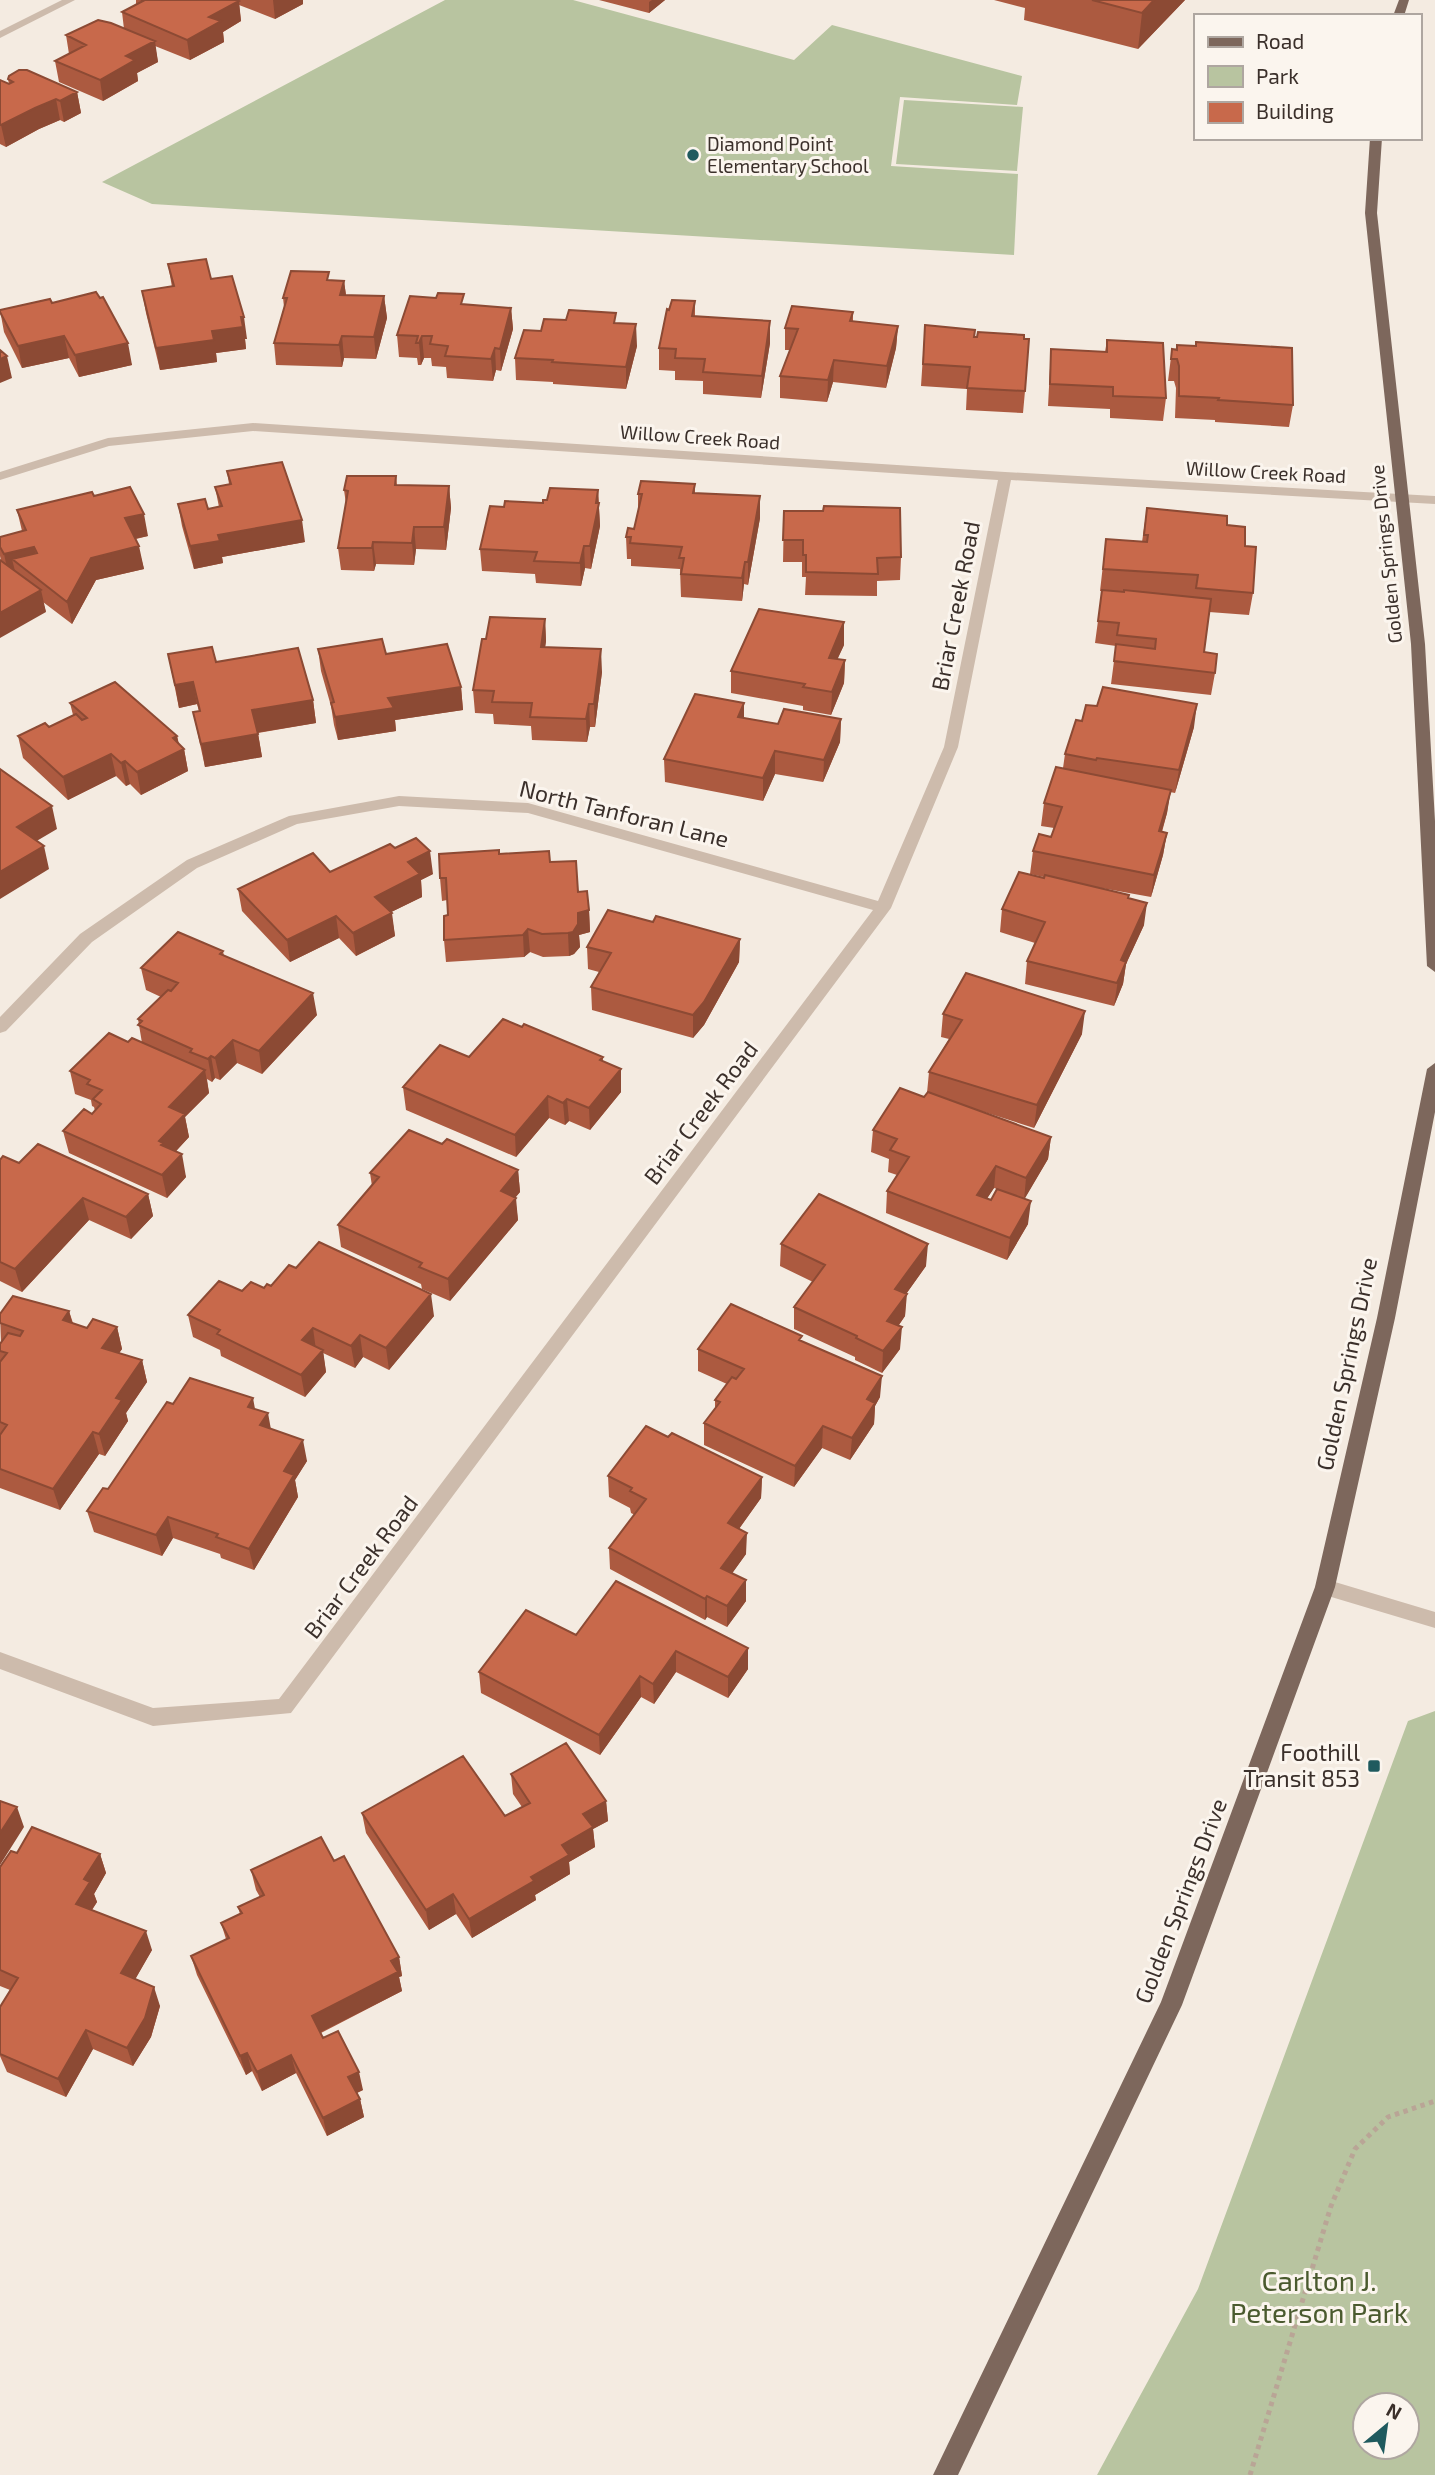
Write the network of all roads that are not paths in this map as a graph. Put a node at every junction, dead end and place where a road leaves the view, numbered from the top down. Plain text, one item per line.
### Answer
1 (70, 0) edge
2 (0, 35) edge
3 (1376, 140) edge
4 (0, 476) edge
5 (1005, 476) junction
6 (1404, 500) junction
7 (1435, 500) edge
8 (883, 908) junction
9 (1435, 967) edge
10 (0, 1027) edge
11 (1435, 1069) edge
12 (1325, 1587) junction
13 (1435, 1620) edge
14 (0, 1660) edge
15 (945, 2475) edge

1 - 2 street
3 - 6 main road, Golden Springs Drive
4 - 5 street, Willow Creek Road
5 - 6 street, Willow Creek Road
5 - 8 street, Briar Creek Road
6 - 7 street, Willow Creek Road
6 - 9 main road, Golden Springs Drive
8 - 10 street, North Tanforan Lane
8 - 14 street, Briar Creek Road
11 - 12 main road, Golden Springs Drive
12 - 13 street
12 - 15 main road, Golden Springs Drive

